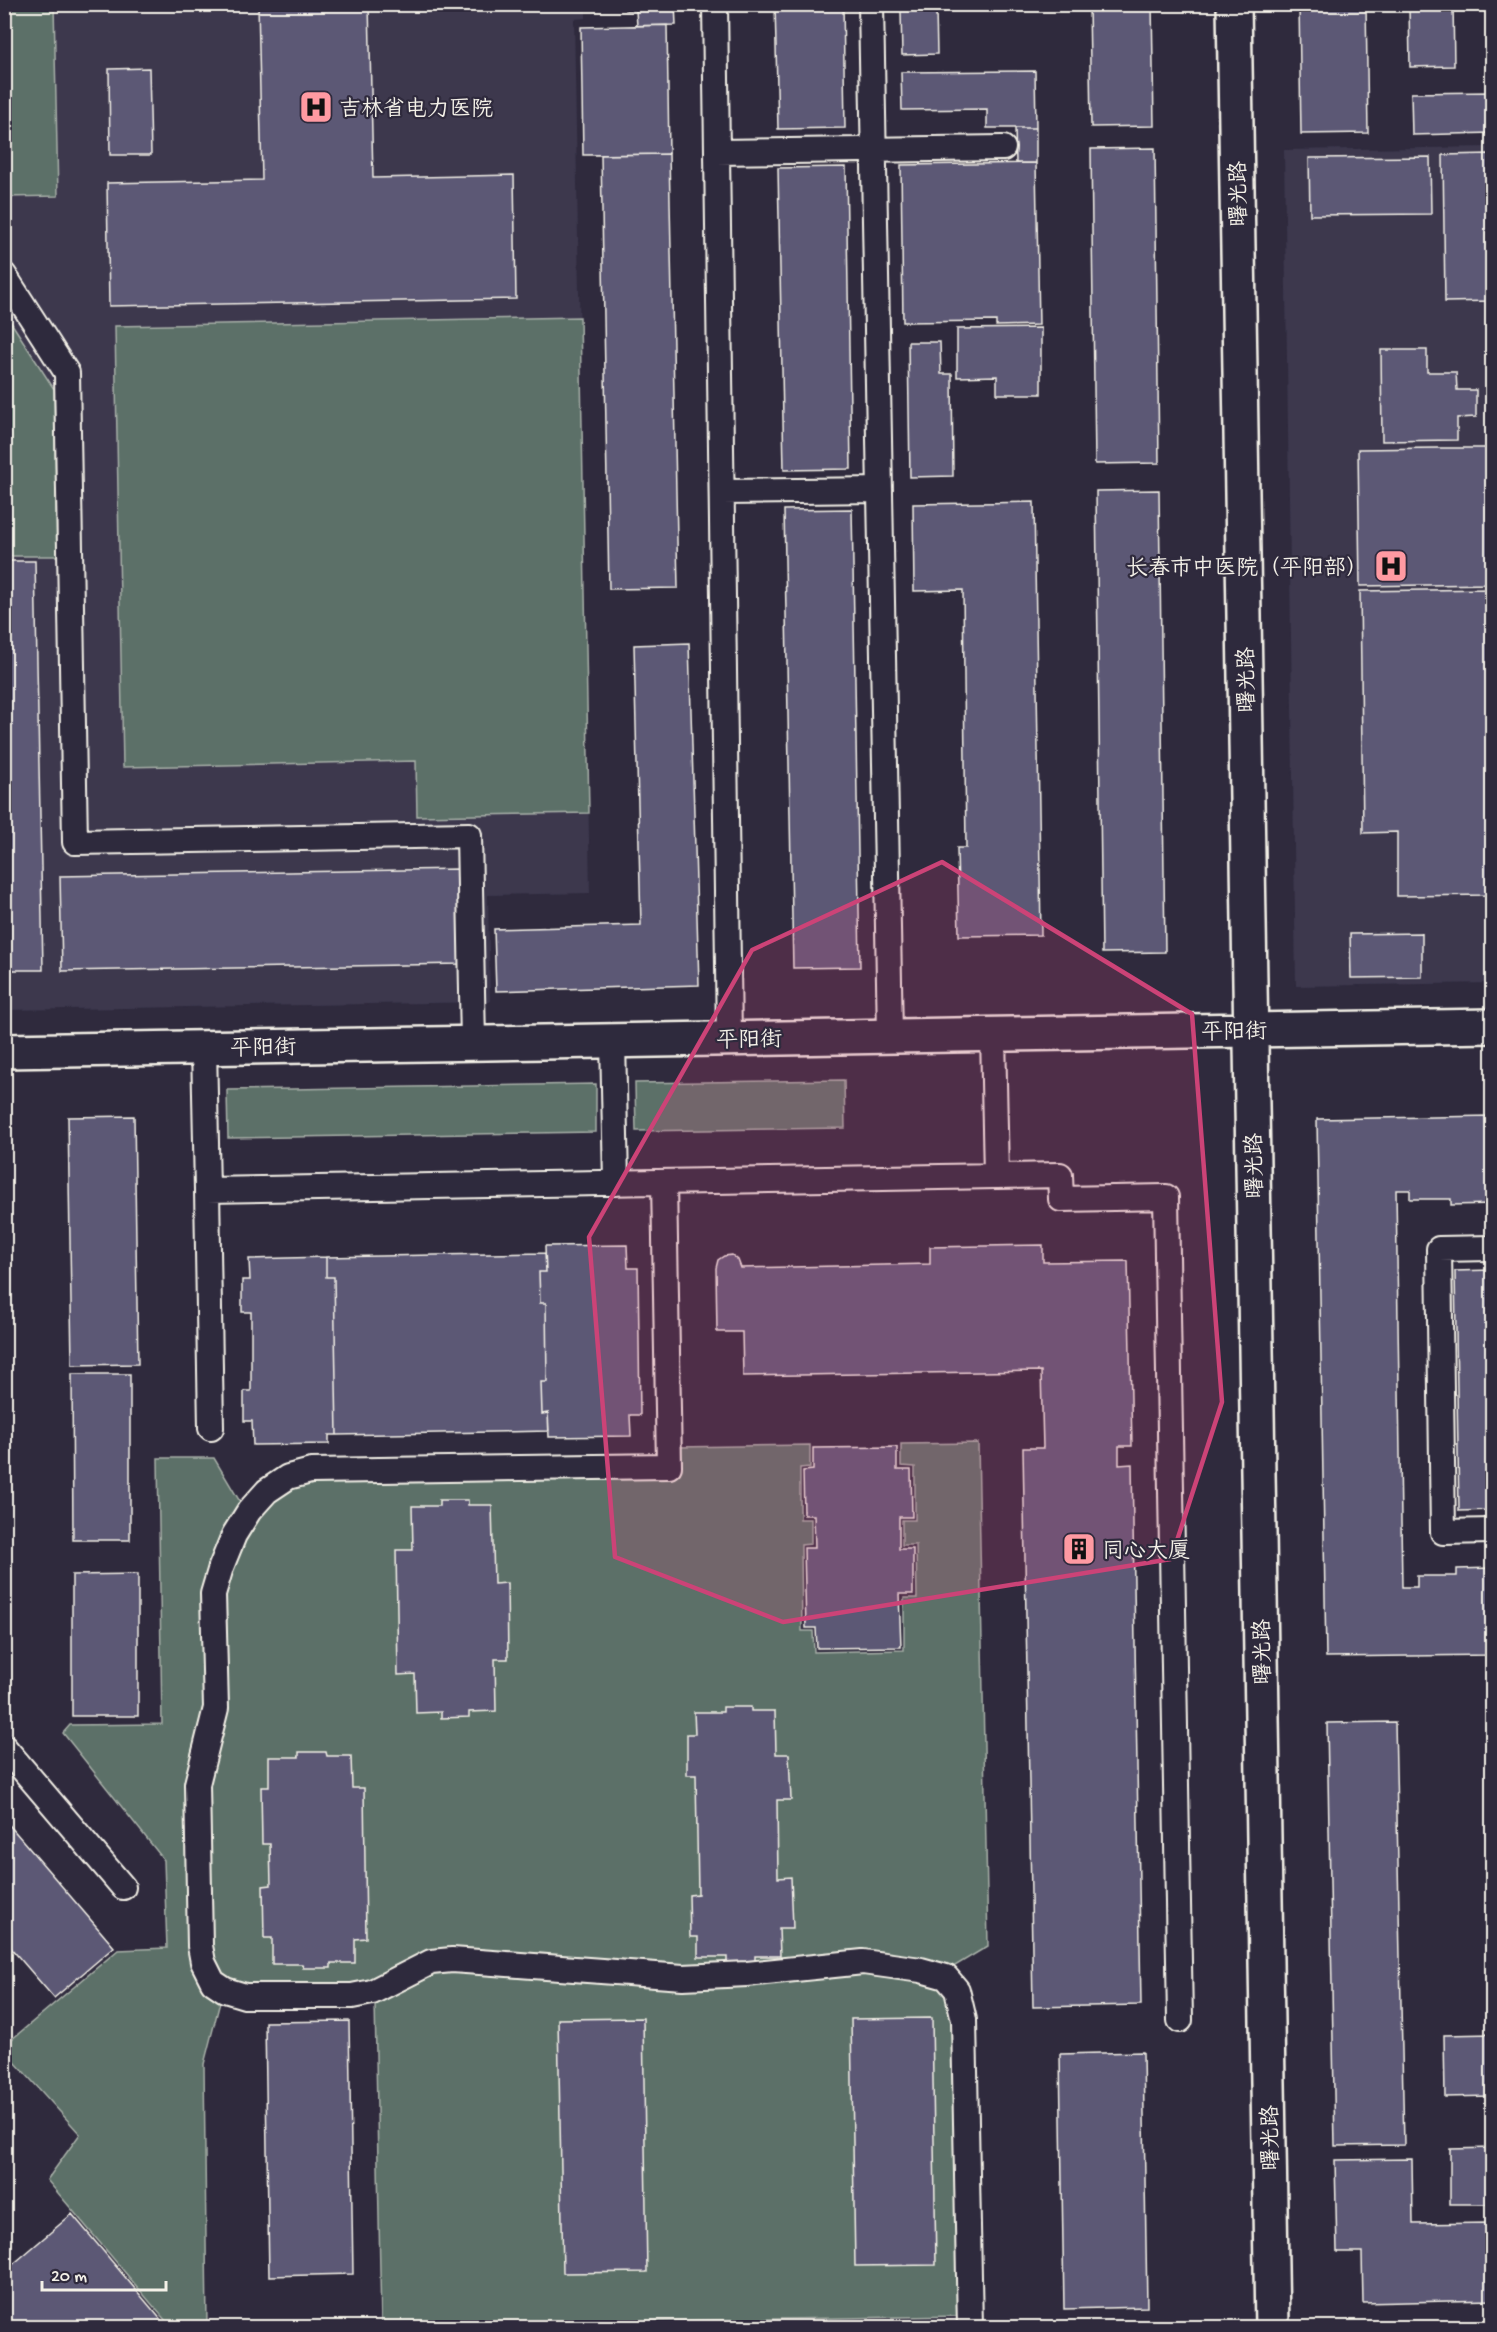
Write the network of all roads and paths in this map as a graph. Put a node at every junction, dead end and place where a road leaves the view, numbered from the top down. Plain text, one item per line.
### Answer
1 (715, 4) edge
2 (871, 4) edge
3 (1234, 4) edge
4 (1003, 148) dead end
5 (874, 150) junction
6 (717, 152) junction
7 (4, 275) edge
8 (880, 490) junction
9 (722, 492) junction
10 (1492, 1026) edge
11 (1251, 1030) junction
12 (993, 1034) junction
13 (890, 1036) junction
14 (729, 1039) junction
15 (613, 1040) junction
16 (473, 1043) junction
17 (204, 1047) junction
18 (4, 1051) edge
19 (996, 1176) junction
20 (664, 1182) junction
21 (616, 1183) junction
22 (207, 1190) junction
23 (1492, 1248) edge
24 (211, 1428) dead end
25 (1492, 1531) edge
26 (4, 1747) edge
27 (123, 1887) dead end
28 (1180, 2020) dead end
29 (970, 2328) edge
30 (1272, 2328) edge

1 - 6 lane
2 - 5 lane
3 - 11 street, 曙光路
4 - 5 lane
5 - 6 lane
5 - 8 lane
6 - 9 lane
7 - 16 lane
8 - 9 lane
8 - 13 lane
9 - 14 lane
10 - 11 street, 平阳街
11 - 12 street, 平阳街
11 - 30 street, 曙光路
12 - 13 street, 平阳街
12 - 19 lane
13 - 14 street, 平阳街
14 - 15 street, 平阳街
15 - 16 street, 平阳街
15 - 21 lane
16 - 17 street, 平阳街
17 - 18 street, 平阳街
17 - 22 lane
19 - 20 lane
19 - 28 lane
20 - 21 lane
20 - 29 lane
21 - 22 lane
22 - 24 lane
23 - 25 lane
26 - 27 lane

